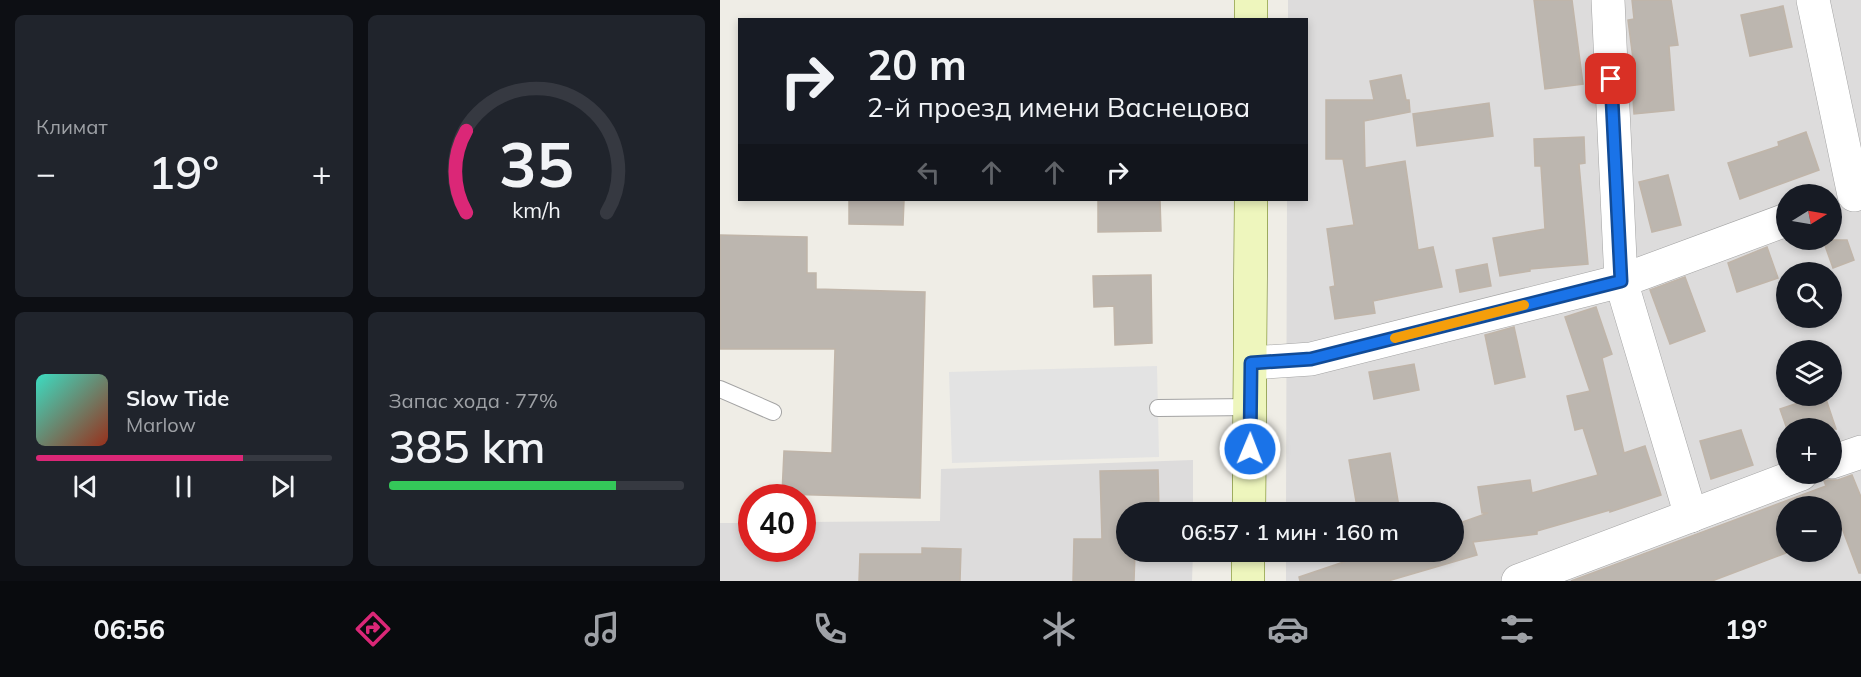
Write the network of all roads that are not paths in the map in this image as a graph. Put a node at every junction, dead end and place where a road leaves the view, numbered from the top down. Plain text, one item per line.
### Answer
1 (1251, 0) edge
2 (1608, 0) edge
3 (1813, 0) edge
4 (1251, 18) edge
5 (1849, 197) edge
6 (1251, 201) edge
7 (1776, 224) edge
8 (1621, 281) junction
9 (1251, 363) junction
10 (720, 389) edge
11 (1250, 407) junction
12 (1158, 408) dead end
13 (773, 412) dead end
14 (1861, 452) edge
15 (1842, 459) edge
16 (1776, 484) edge
17 (1249, 502) edge
18 (1691, 516) junction
19 (1248, 562) edge
20 (1248, 581) edge
21 (1518, 581) edge

1 - 4 street
2 - 8 street
3 - 5 street
6 - 9 street
7 - 8 street
8 - 9 street
8 - 18 street
9 - 11 street
10 - 13 lane
11 - 12 lane
11 - 17 street
14 - 15 street
16 - 18 street
18 - 21 street
19 - 20 street

